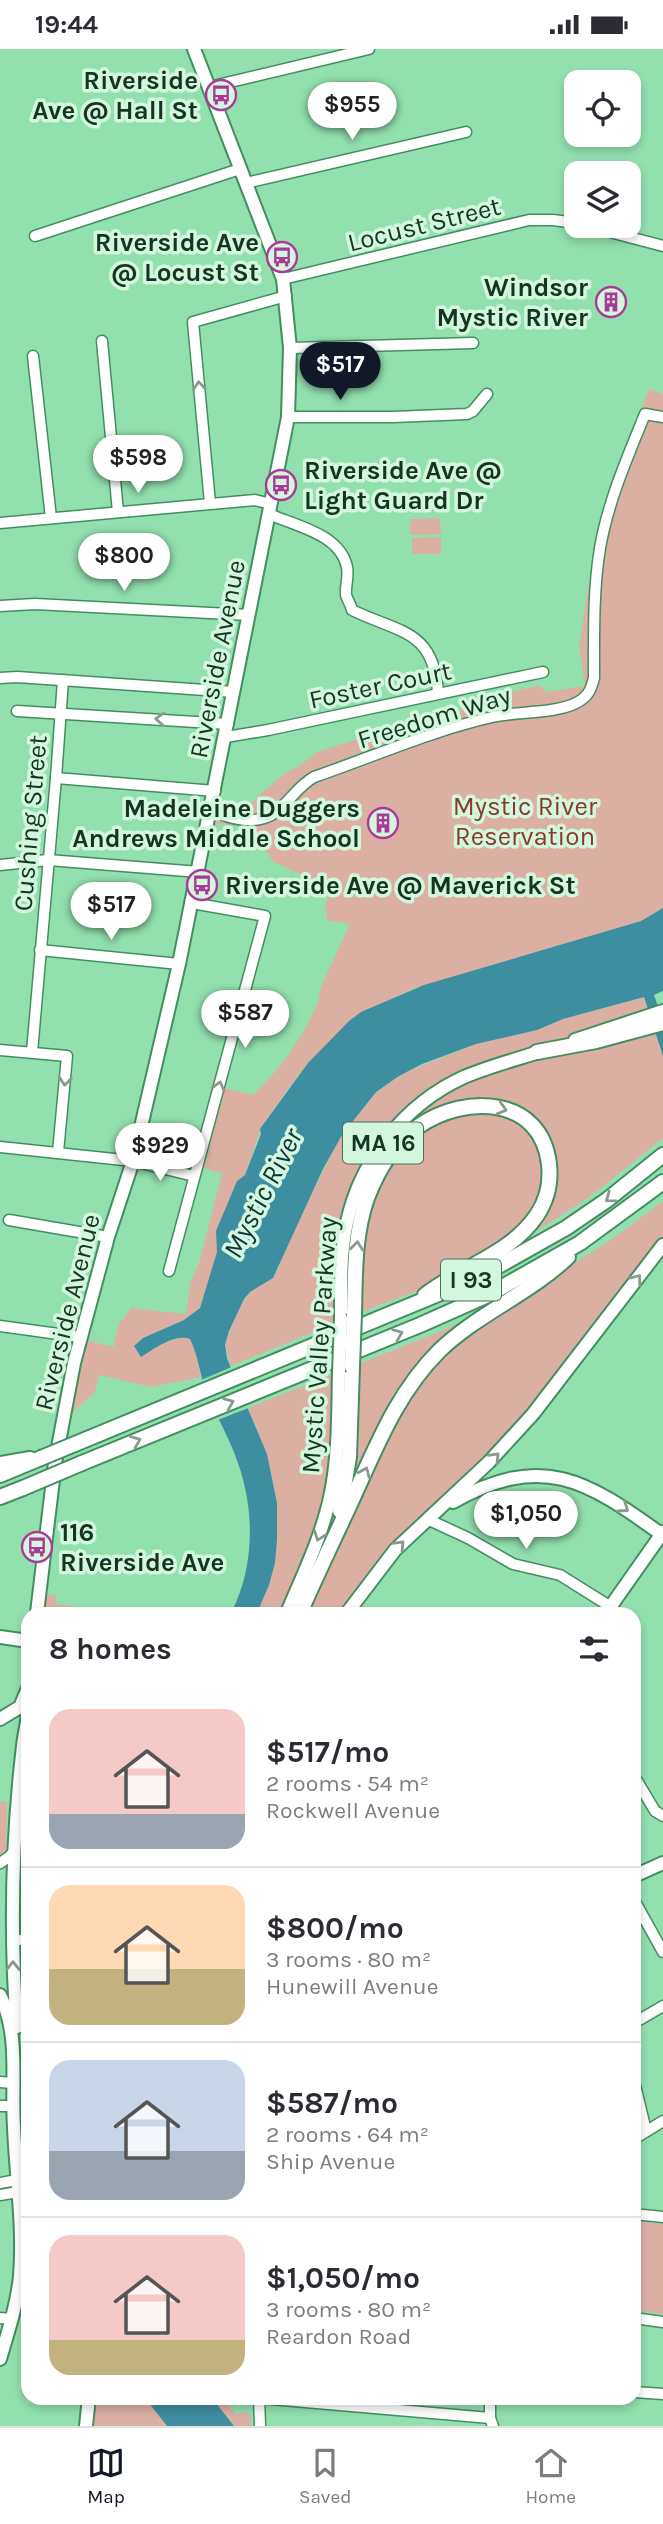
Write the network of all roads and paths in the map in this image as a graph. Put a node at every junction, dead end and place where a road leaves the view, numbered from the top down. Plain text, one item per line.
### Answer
1 (194, 49) edge
2 (369, 49) edge
3 (208, 87) junction
4 (466, 132) dead end
5 (240, 169) junction
6 (246, 183) junction
7 (564, 221) edge
8 (35, 236) dead end
9 (633, 238) edge
10 (663, 246) edge
11 (283, 279) junction
12 (286, 296) junction
13 (102, 341) dead end
14 (473, 343) dead end
15 (290, 348) junction
16 (33, 356) dead end
17 (488, 394) dead end
18 (288, 417) junction
19 (663, 417) edge
20 (210, 503) junction
21 (270, 509) junction
22 (118, 512) junction
23 (51, 518) junction
24 (0, 523) edge
25 (0, 606) edge
26 (249, 615) junction
27 (543, 672) dead end
28 (0, 678) edge
29 (63, 680) junction
30 (234, 692) junction
31 (438, 693) junction
32 (17, 711) dead end
33 (60, 713) junction
34 (227, 731) junction
35 (57, 778) junction
36 (215, 791) junction
37 (211, 809) junction
38 (48, 860) junction
39 (0, 865) edge
40 (199, 872) junction
41 (192, 903) junction
42 (40, 950) junction
43 (179, 964) junction
44 (663, 1011) edge
45 (663, 1023) edge
46 (0, 1050) edge
47 (32, 1052) junction
48 (537, 1052) junction
49 (0, 1147) edge
50 (58, 1152) junction
51 (663, 1155) edge
52 (134, 1161) junction
53 (194, 1175) junction
54 (663, 1182) edge
55 (9, 1220) dead end
56 (108, 1237) junction
57 (589, 1237) junction
58 (663, 1245) edge
59 (169, 1271) dead end
60 (410, 1307) junction
61 (347, 1316) junction
62 (0, 1326) edge
63 (80, 1337) junction
64 (346, 1370) junction
65 (33, 1460) junction
66 (0, 1464) edge
67 (0, 1475) edge
68 (0, 1497) edge
69 (426, 1519) junction
70 (662, 1533) edge
71 (325, 1556) junction
72 (38, 1607) edge
73 (290, 1607) edge
74 (304, 1607) edge
75 (351, 1607) edge
76 (604, 1607) edge
77 (610, 1607) edge
78 (0, 1637) edge
79 (21, 1640) edge
80 (21, 1705) edge
81 (1, 1719) edge
82 (21, 1729) edge
83 (21, 1788) edge
84 (641, 1788) edge
85 (663, 1816) edge
86 (16, 1847) junction
87 (0, 1863) edge
88 (663, 1863) edge
89 (641, 1873) edge
90 (641, 1913) edge
91 (13, 1940) junction
92 (21, 1940) edge
93 (663, 1952) edge
94 (13, 2006) edge
95 (663, 2006) edge
96 (641, 2019) edge
97 (21, 2033) edge
98 (16, 2039) junction
99 (13, 2055) junction
100 (6, 2083) edge
101 (6, 2106) edge
102 (641, 2110) edge
103 (663, 2122) edge
104 (646, 2131) junction
105 (641, 2134) edge
106 (0, 2183) edge
107 (17, 2186) junction
108 (0, 2195) edge
109 (641, 2214) edge
110 (662, 2215) edge
111 (6, 2319) edge
112 (641, 2319) edge
113 (663, 2322) edge
114 (0, 2359) edge
115 (641, 2392) edge
116 (663, 2394) edge
117 (88, 2405) edge
118 (259, 2405) edge
119 (327, 2405) edge
120 (492, 2422) edge
121 (86, 2426) edge
122 (260, 2426) edge

1 - 3 main road, Riverside Avenue
2 - 3 street
3 - 5 main road, Riverside Avenue
4 - 6 street
5 - 6 main road, Riverside Avenue
5 - 8 street
6 - 11 main road, Riverside Avenue
7 - 11 street, Locust Street
9 - 10 street
11 - 12 main road, Riverside Avenue
12 - 15 main road, Riverside Avenue
20 -> 12 street
13 - 22 street
14 - 15 street
15 - 18 main road, Riverside Avenue
16 - 23 street
17 - 18 street
18 - 21 main road, Riverside Avenue
19 - 37 street, Freedom Way
20 - 21 street
20 - 22 street
21 - 26 main road, Riverside Avenue
21 - 31 street
22 - 23 street
23 - 24 street
25 - 26 street
26 - 30 main road, Riverside Avenue
27 - 31 street, Foster Court
28 - 29 street
29 - 30 street
29 - 33 street, Cushing Street
30 - 34 main road, Riverside Avenue
31 - 34 street, Foster Court
32 - 33 street, Foster Court
34 -> 33 street, Foster Court
33 - 35 street, Cushing Street
34 - 36 main road, Riverside Avenue
35 - 36 street
35 - 38 street, Cushing Street
36 - 37 main road, Riverside Avenue
37 - 40 main road, Riverside Avenue
38 - 39 street
38 - 40 street
38 - 42 street, Cushing Street
40 - 41 main road, Riverside Avenue
41 - 43 main road, Riverside Avenue
53 -> 41 street
42 - 43 street
42 - 47 street, Cushing Street
43 - 52 main road, Riverside Avenue
44 - 48 main road, Mystic Valley Parkway / MA 16
45 - 48 highway
46 - 47 street
47 -> 50 street
48 - 61 main road, Mystic Valley Parkway / MA 16
49 - 50 street
50 - 52 street
51 -> 60 highway, I 93
52 - 53 street
52 - 56 main road, Riverside Avenue
53 - 59 street
54 - 57 highway, I 93
55 - 56 street
56 - 63 main road, Riverside Avenue
68 -> 57 highway, I 93, bridge
71 -> 57 highway
69 -> 58 main road
61 -> 60 highway
60 - 65 highway, I 93, bridge
61 - 64 highway, bridge
62 - 63 street
63 - 72 main road, Riverside Avenue
64 - 71 highway
64 -> 73 main road, Mystic Valley Parkway
65 - 66 highway
65 - 67 highway, I 93
69 -> 70 main road
75 -> 69 main road
69 - 76 street
70 - 77 main road
71 - 74 highway
78 - 79 main road
80 - 81 main road
81 - 82 main road
83 - 86 main road
84 - 85 street
86 - 87 street
86 - 91 main road
88 - 89 main road
90 - 93 street
91 - 92 street
94 -> 91 main road
94 - 98 main road
94 - 99 main road
95 - 96 street
97 - 98 main road
98 - 99 main road
99 - 100 main road
100 - 101 main road
101 - 107 main road
102 - 104 street
103 - 104 street
104 - 105 street
106 - 107 street
107 - 108 street
107 - 111 main road
109 - 110 street
111 - 114 main road
112 - 113 street
115 - 116 street
117 - 121 main road
118 - 122 street
119 - 120 street

